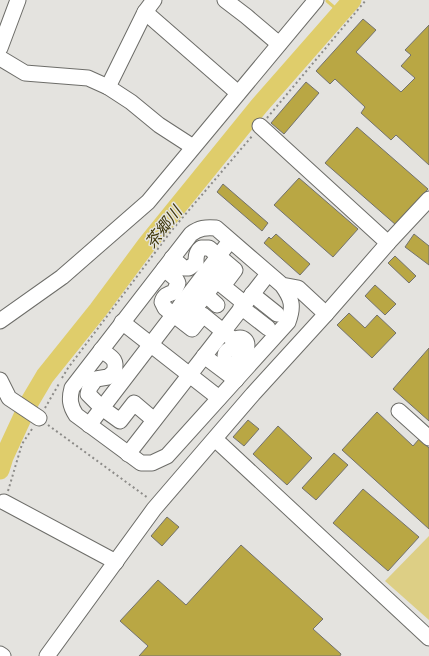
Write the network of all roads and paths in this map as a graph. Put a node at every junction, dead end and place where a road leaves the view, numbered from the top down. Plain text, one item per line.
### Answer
1 (18, 0) edge
2 (225, 0) edge
3 (316, 0) edge
4 (366, 0) edge
5 (150, 6) edge
6 (279, 44) junction
7 (0, 48) edge
8 (0, 58) edge
9 (108, 87) junction
10 (238, 93) junction
11 (260, 126) junction
12 (193, 147) junction
13 (429, 199) edge
14 (230, 241) junction
15 (388, 243) junction
16 (214, 261) junction
17 (168, 264) junction
18 (268, 274) junction
19 (282, 285) junction
20 (206, 295) junction
21 (246, 301) junction
22 (217, 305) dead end
23 (177, 309) junction
24 (326, 314) junction
25 (0, 321) edge
26 (122, 322) junction
27 (257, 325) junction
28 (222, 331) junction
29 (150, 344) junction
30 (101, 350) junction
31 (204, 356) junction
32 (189, 375) junction
33 (0, 380) edge
34 (236, 380) junction
35 (219, 398) junction
36 (102, 408) junction
37 (399, 412) dead end
38 (39, 418) junction
39 (154, 420) junction
40 (89, 425) junction
41 (429, 438) edge
42 (215, 439) junction
43 (128, 454) junction
44 (4, 502) joint
45 (158, 505) junction
46 (116, 562) junction
47 (429, 638) edge
48 (0, 654) edge
49 (3, 656) edge
50 (48, 656) edge

1 - 7 street
2 - 6 street
3 - 6 street
4 - 11 path
5 - 9 street
5 - 10 street
6 - 10 street
8 - 9 street
9 - 12 street
10 - 12 street
11 - 15 street
11 - 38 path
12 - 25 street
13 - 15 street
14 - 16 street
14 - 17 street
14 - 18 street
15 - 24 street
16 - 17 street
16 - 20 street
16 - 21 street
16 - 23 street
17 - 23 street
17 - 26 street
18 - 19 street
18 - 21 street
19 - 24 street
19 - 34 street
20 - 22 street
20 - 23 street
21 - 27 street
21 - 28 street
23 - 28 street
23 - 29 street
24 - 42 street
26 - 29 street
26 - 30 street
27 - 28 street
27 - 28 street
28 - 31 street
29 - 32 street
29 - 36 street
30 - 36 street
30 - 40 street
31 - 32 street
31 - 34 street
32 - 35 street
32 - 39 street
33 - 38 street
34 - 35 street
35 - 43 street
36 - 39 street
36 - 40 street
37 - 41 street
38 - 44 path
38 - 45 path
39 - 43 street
40 - 43 street
42 - 45 street
42 - 47 street
44 - 46 street
45 - 46 street
46 - 50 street
48 - 49 street

